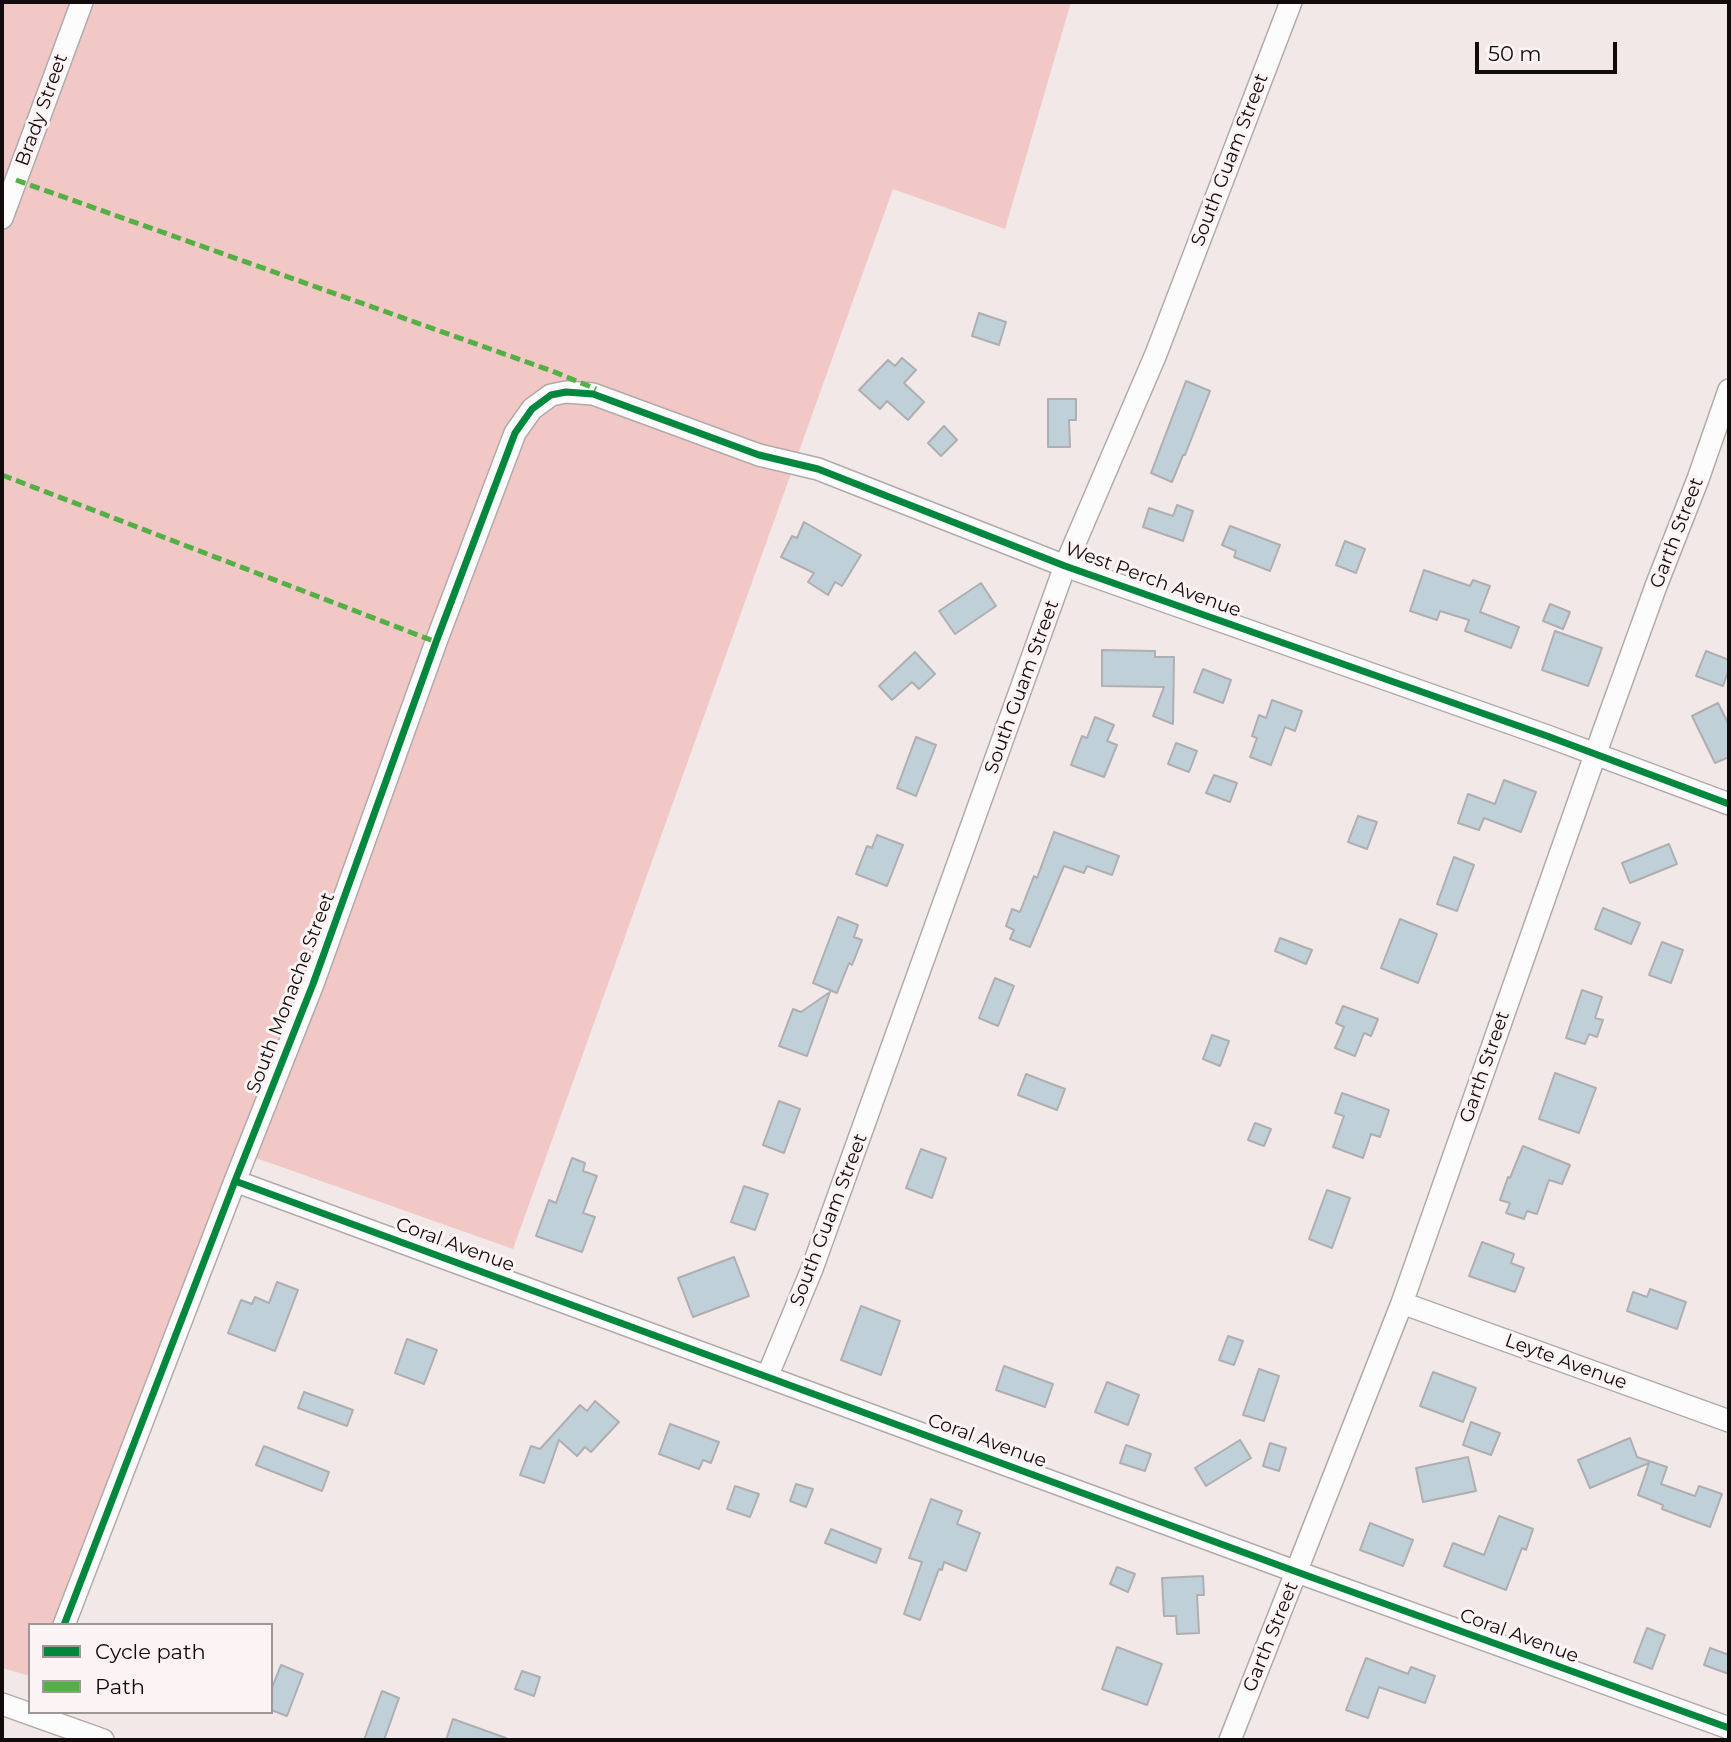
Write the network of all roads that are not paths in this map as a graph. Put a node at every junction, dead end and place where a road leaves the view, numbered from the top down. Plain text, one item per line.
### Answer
1 (82, 2) edge
2 (1291, 2) edge
3 (2, 218) edge
4 (1729, 390) edge
5 (566, 392) joint
6 (1065, 566) junction
7 (1595, 755) junction
8 (1729, 804) edge
9 (234, 1181) junction
10 (1402, 1303) junction
11 (767, 1377) junction
12 (1729, 1421) edge
13 (1297, 1572) junction
14 (65, 1623) edge
15 (2, 1704) edge
16 (28, 1712) edge
17 (33, 1714) edge
18 (1729, 1728) edge
19 (103, 1740) edge
20 (1230, 1740) edge

1 - 3 street, Brady Street
2 - 6 street, South Guam Street
4 - 7 street, Garth Street
5 - 6 street, West Perch Avenue
5 - 9 street, South Monache Street
6 - 7 street, West Perch Avenue
6 - 11 street, South Guam Street
7 - 8 street, West Perch Avenue
7 - 10 street, Garth Street
9 - 11 street, Coral Avenue
9 - 14 street, South Monache Street
10 - 12 street, Leyte Avenue
10 - 13 street, Garth Street
11 - 13 street, Coral Avenue
13 - 18 street, Coral Avenue
13 - 20 street, Garth Street
15 - 16 street
17 - 19 street

